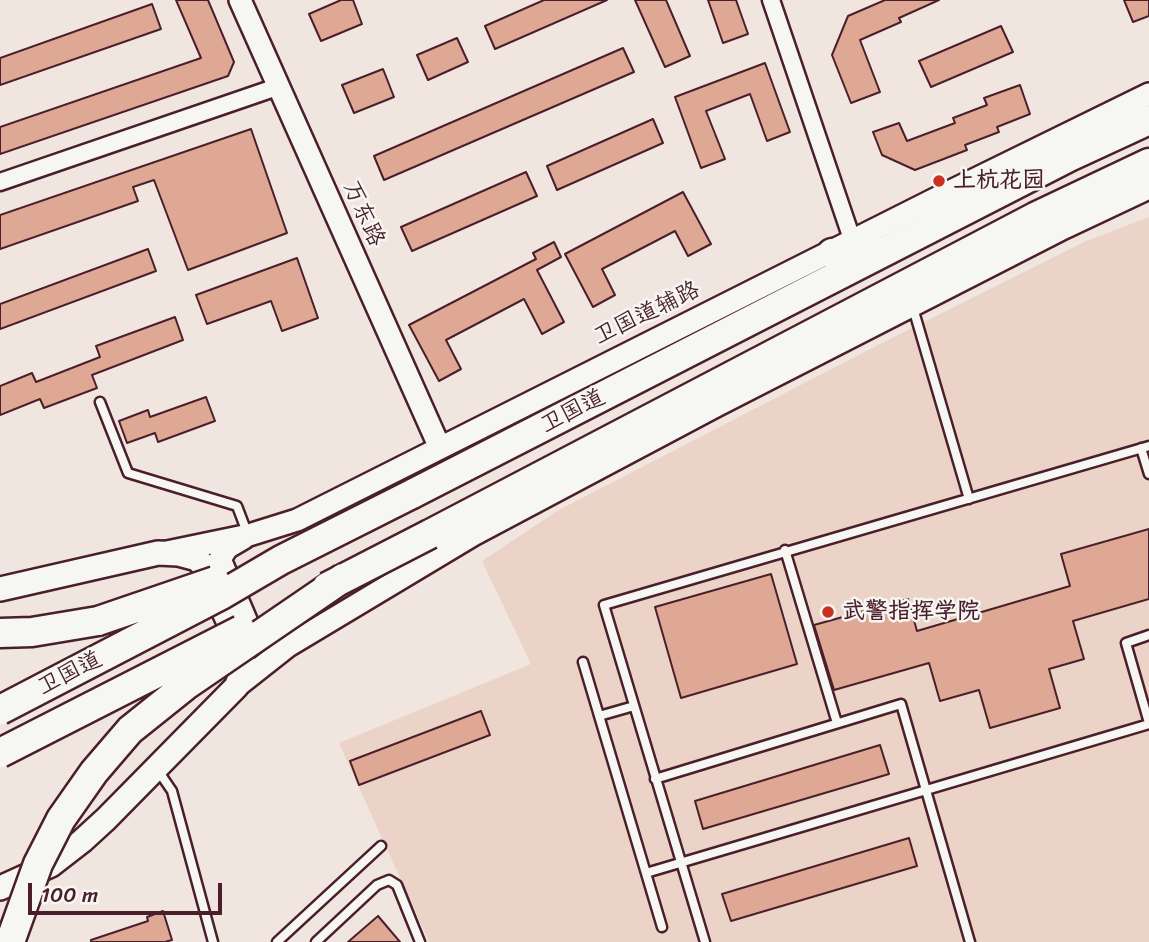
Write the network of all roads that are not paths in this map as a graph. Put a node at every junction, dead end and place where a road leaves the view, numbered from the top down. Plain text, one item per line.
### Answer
1 (240, 0) edge
2 (771, 0) edge
3 (277, 86) junction
4 (1149, 94) edge
5 (1107, 114) junction
6 (1149, 120) edge
7 (1069, 157) junction
8 (1149, 163) edge
9 (0, 182) edge
10 (1149, 188) edge
11 (843, 247) junction
12 (884, 252) junction
13 (936, 269) junction
14 (912, 305) junction
15 (858, 311) junction
16 (100, 402) dead end
17 (1145, 447) edge
18 (440, 448) junction
19 (1149, 474) edge
20 (969, 499) junction
21 (248, 536) junction
22 (785, 550) junction
23 (158, 553) junction
24 (281, 560) junction
25 (343, 578) junction
26 (0, 589) edge
27 (0, 633) edge
28 (1149, 635) edge
29 (288, 646) junction
30 (583, 662) dead end
31 (236, 687) junction
32 (634, 706) junction
33 (0, 710) edge
34 (599, 716) junction
35 (838, 723) junction
36 (1149, 724) edge
37 (0, 752) edge
38 (156, 769) junction
39 (655, 779) junction
40 (926, 789) junction
41 (381, 846) dead end
42 (681, 864) junction
43 (646, 873) junction
44 (0, 888) edge
45 (662, 927) dead end
46 (10, 942) edge
47 (213, 942) edge
48 (277, 942) edge
49 (316, 942) edge
50 (420, 942) edge
51 (705, 942) edge
52 (970, 942) edge

1 - 3 main road, 万东路
2 - 11 street
3 - 9 street
3 - 18 main road, 万东路
4 - 5 main road, 卫国道辅路
5 - 7 main road
5 - 11 main road, 卫国道辅路
6 - 7 highway, 卫国道
7 - 12 highway, 卫国道
8 - 13 highway, 卫国道
10 - 14 main road
11 - 12 highway
11 - 18 main road, 卫国道辅路
12 - 24 highway, 卫国道, bridge
13 - 14 main road
13 - 15 highway, 卫国道
14 - 15 highway
14 - 20 lane
14 - 29 main road
15 - 25 highway, 卫国道, bridge
16 - 21 lane
17 - 19 lane
17 - 20 lane
18 - 21 main road, 卫国道辅路
20 - 22 lane
21 - 23 main road, 卫国道辅路
21 - 29 main road
22 - 32 lane
22 - 35 lane
23 - 26 main road
23 - 31 main road
24 - 27 highway, bridge
24 - 33 highway, 卫国道, bridge
25 - 37 highway, 卫国道, bridge
25 - 46 highway, bridge
28 - 36 lane
29 - 31 main road
30 - 34 lane
31 - 38 main road
32 - 34 lane
32 - 39 lane
34 - 43 lane
35 - 39 lane
35 - 40 lane
36 - 40 lane
38 - 44 main road
38 - 47 lane
39 - 42 lane
40 - 42 lane
40 - 52 lane
41 - 48 lane
42 - 43 lane
42 - 51 lane
43 - 45 lane
49 - 50 lane

